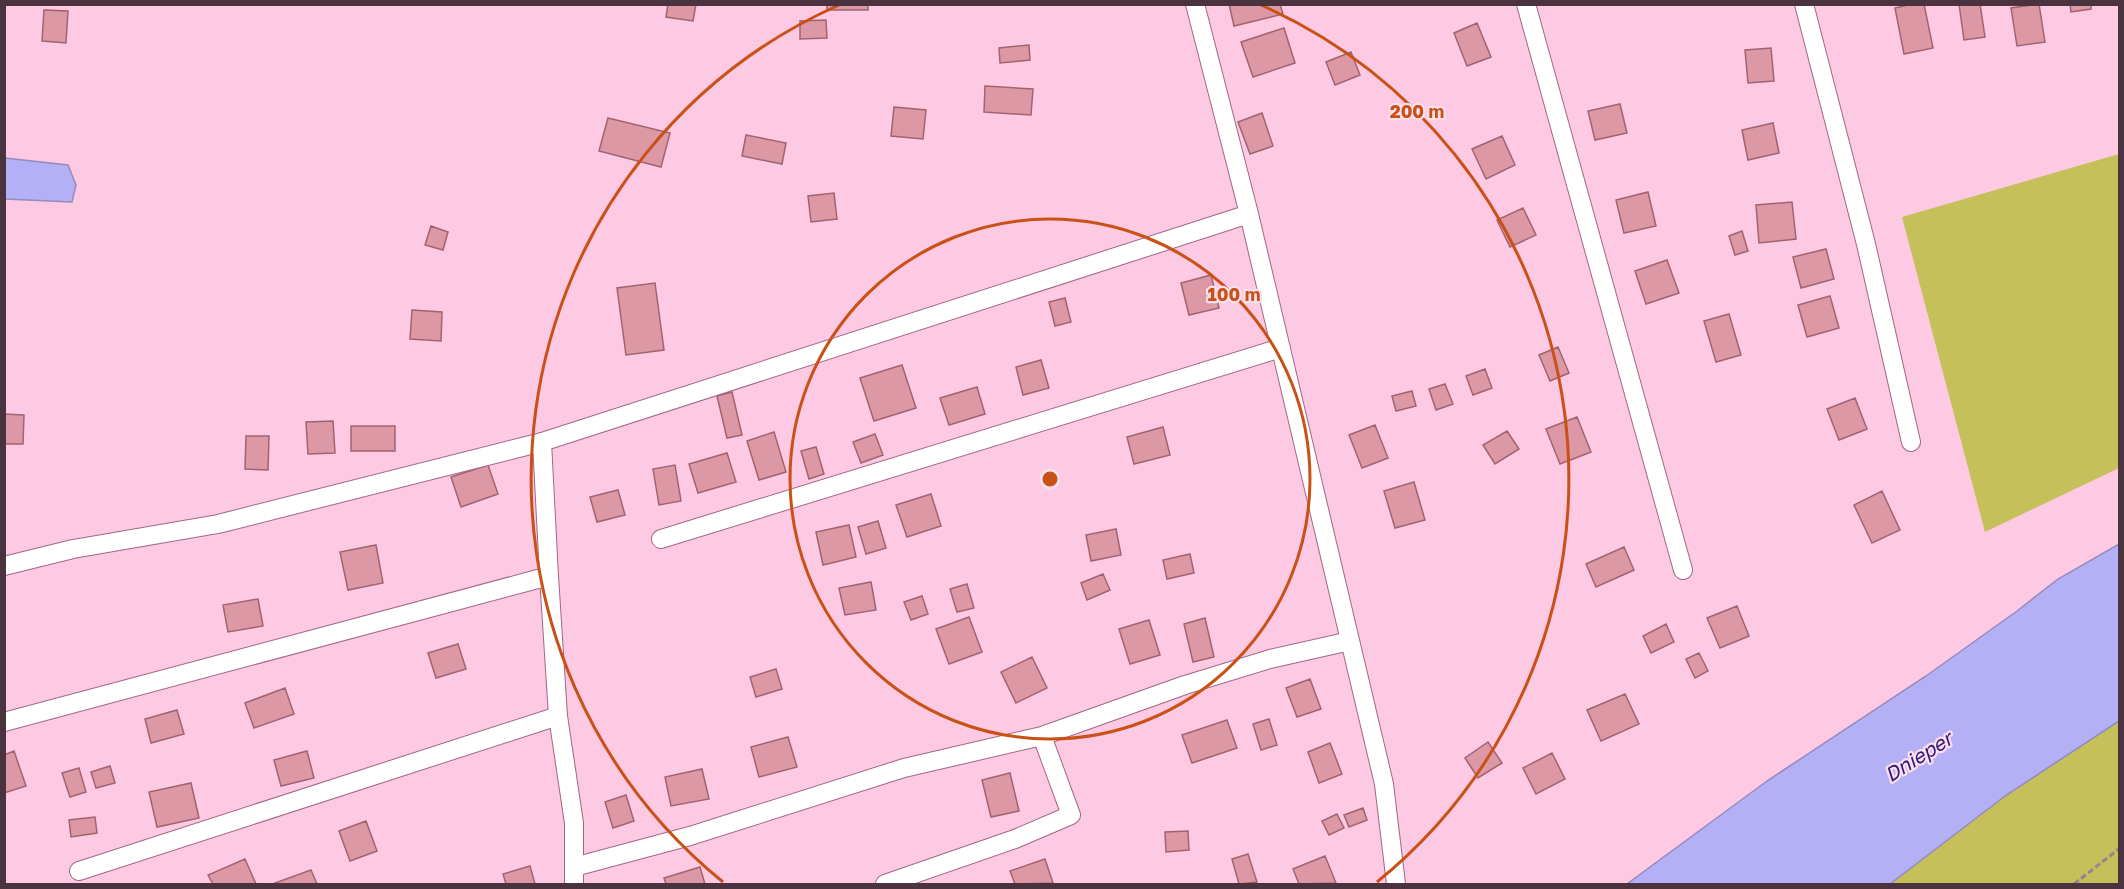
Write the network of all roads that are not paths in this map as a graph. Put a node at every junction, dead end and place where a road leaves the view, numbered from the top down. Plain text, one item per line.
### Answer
1 (1195, 4) edge
2 (1526, 4) edge
3 (1809, 5) edge
4 (1249, 214) junction
5 (1281, 348) junction
6 (543, 442) junction
7 (1911, 442) dead end
8 (661, 539) dead end
9 (4, 566) edge
10 (1683, 570) dead end
11 (549, 576) junction
12 (1350, 640) junction
13 (558, 716) junction
14 (4, 722) edge
15 (1042, 736) junction
16 (79, 871) dead end
17 (574, 876) edge
18 (885, 885) edge
19 (1396, 885) edge

1 - 4 street
2 - 10 street
3 - 7 street
4 - 5 street
4 - 6 street
5 - 8 street
5 - 12 street
6 - 9 street
6 - 11 street
11 - 13 street
11 - 14 street
12 - 15 street
12 - 19 street
13 - 16 street
13 - 17 street
15 - 17 street
15 - 18 street

